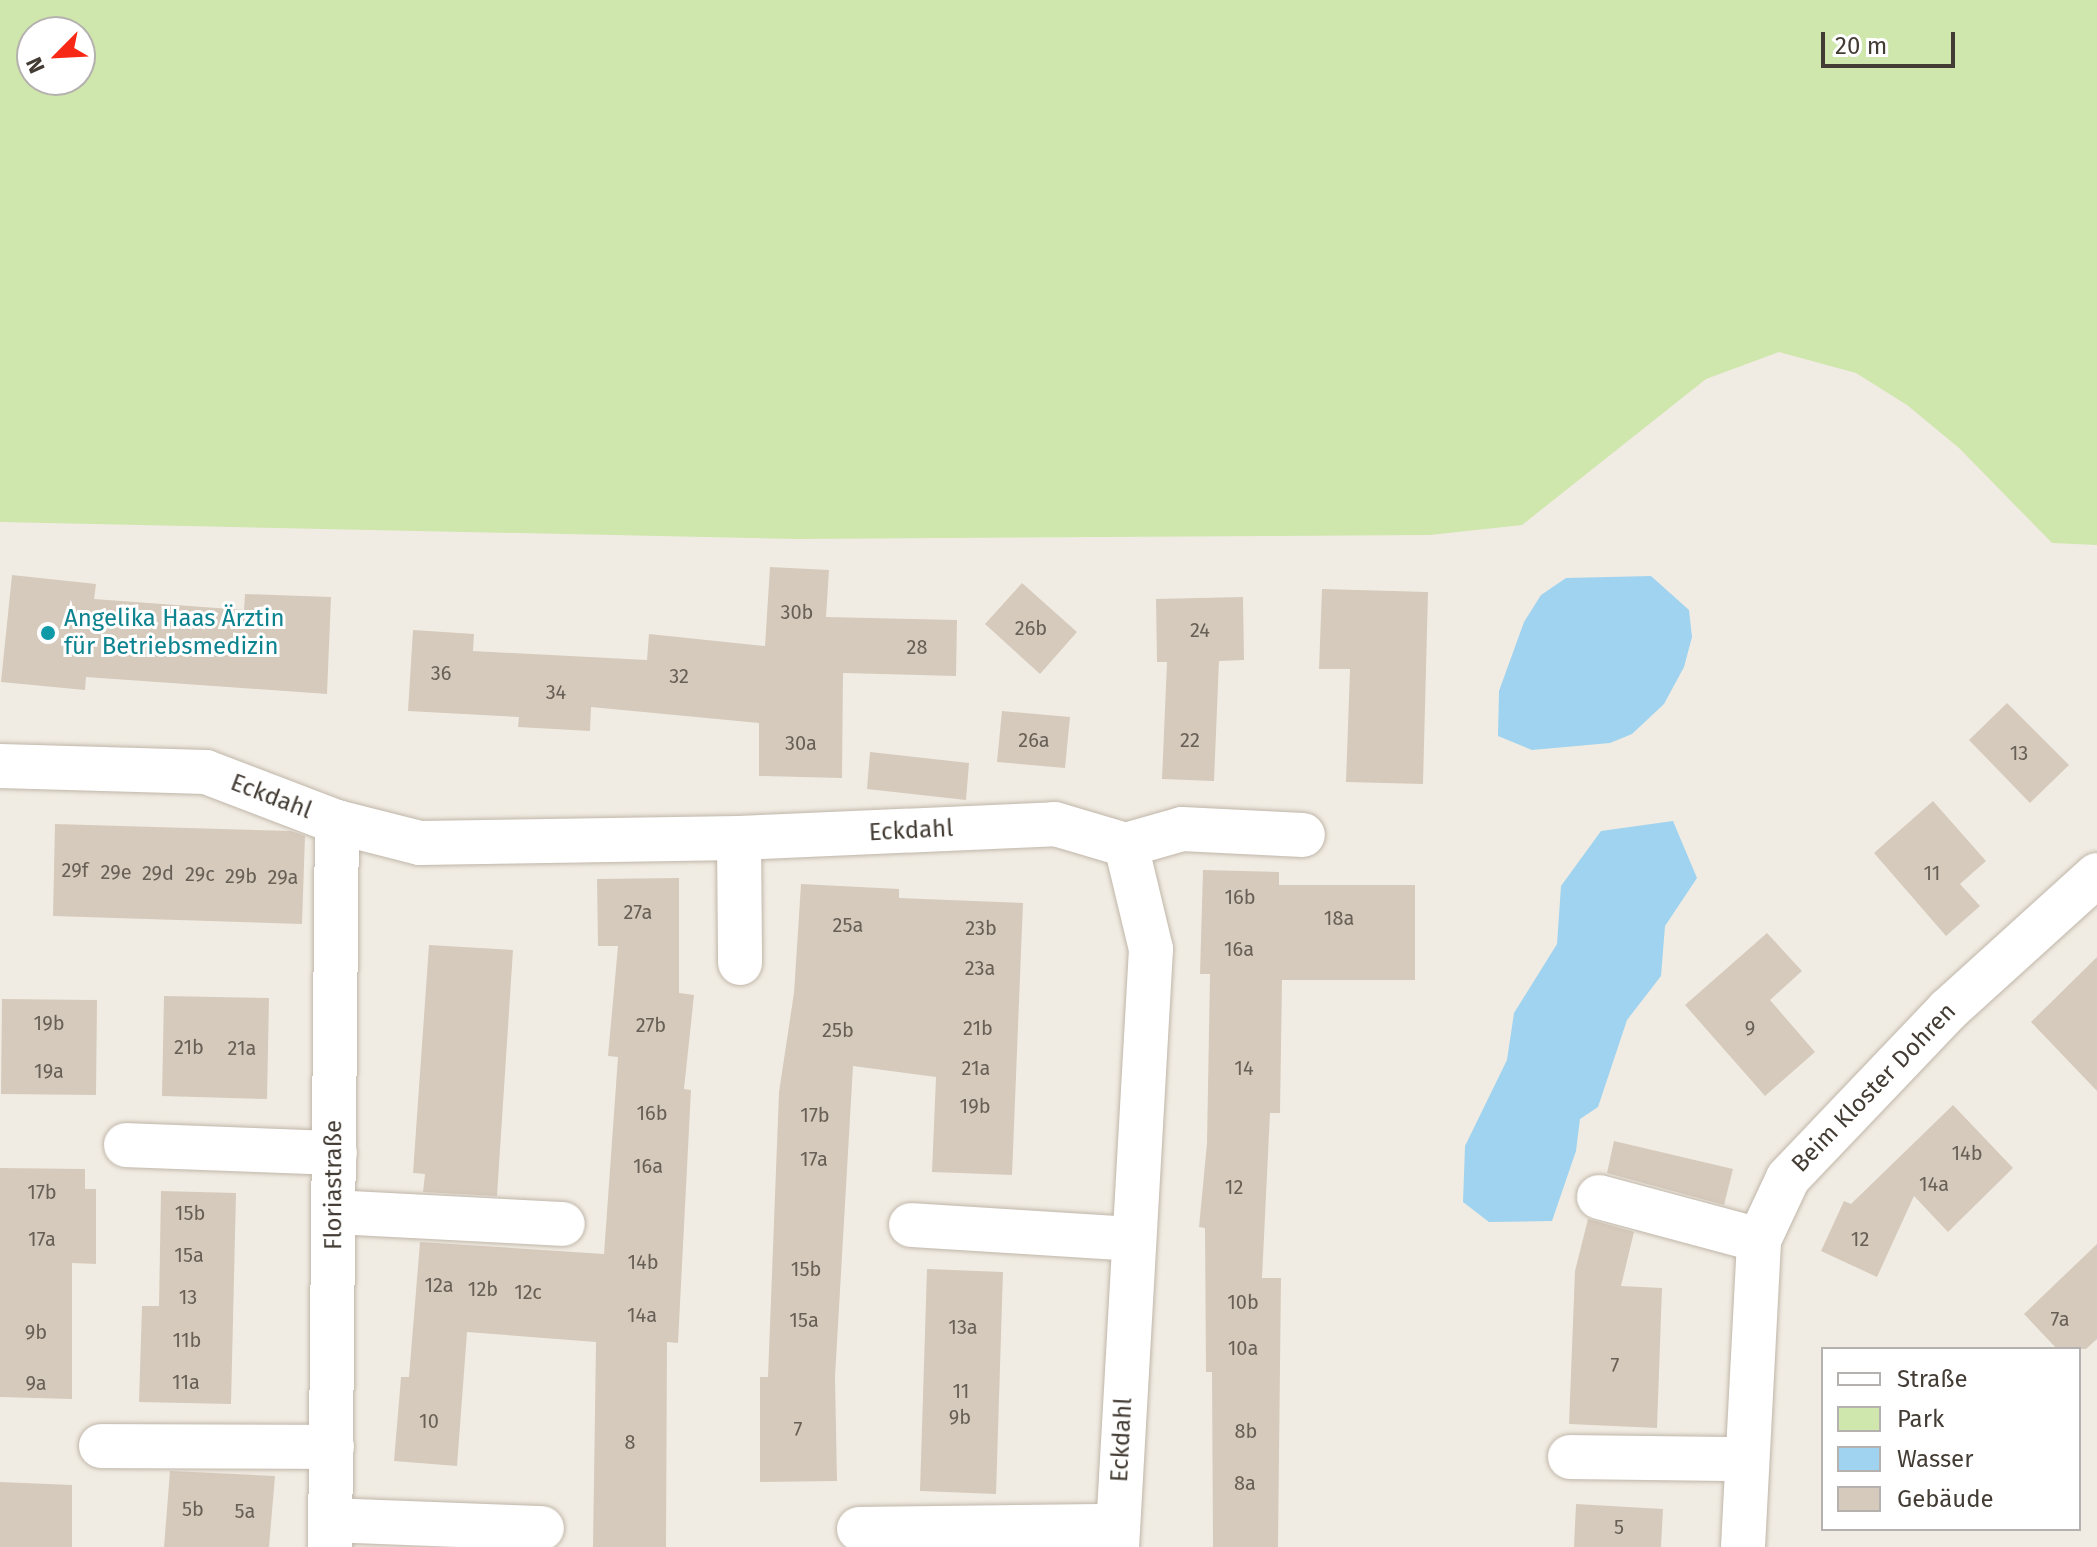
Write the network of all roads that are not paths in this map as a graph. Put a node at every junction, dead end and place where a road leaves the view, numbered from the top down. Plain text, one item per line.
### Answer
1 (0, 766) edge
2 (337, 822) junction
3 (1303, 835) dead end
4 (739, 838) junction
5 (1126, 845) junction
6 (2093, 887) edge
7 (740, 963) dead end
8 (126, 1145) dead end
9 (335, 1153) junction
10 (1599, 1197) dead end
11 (334, 1212) junction
12 (563, 1224) dead end
13 (911, 1225) dead end
14 (1134, 1239) junction
15 (1759, 1240) junction
16 (101, 1446) dead end
17 (332, 1447) junction
18 (1570, 1457) dead end
19 (1746, 1459) junction
20 (542, 1528) dead end
21 (859, 1529) dead end
22 (331, 1534) edge
23 (1117, 1536) edge
24 (1743, 1547) edge

1 - 2 street, Eckdahl
2 - 4 street, Eckdahl
2 - 9 street, Floriastraße
3 - 5 street
4 - 5 street, Eckdahl
4 - 7 street
5 - 14 street, Eckdahl
6 - 15 street, Beim Kloster Dohren
8 - 9 street
9 - 11 street, Floriastraße
10 - 15 street
11 - 12 street
11 - 17 street, Floriastraße
13 - 14 street
14 - 23 street, Eckdahl
15 - 19 street, Beim Kloster Dohren
16 - 17 street
17 - 22 street, Floriastraße
18 - 19 street
19 - 24 street, Beim Kloster Dohren
20 - 22 street
21 - 23 street

